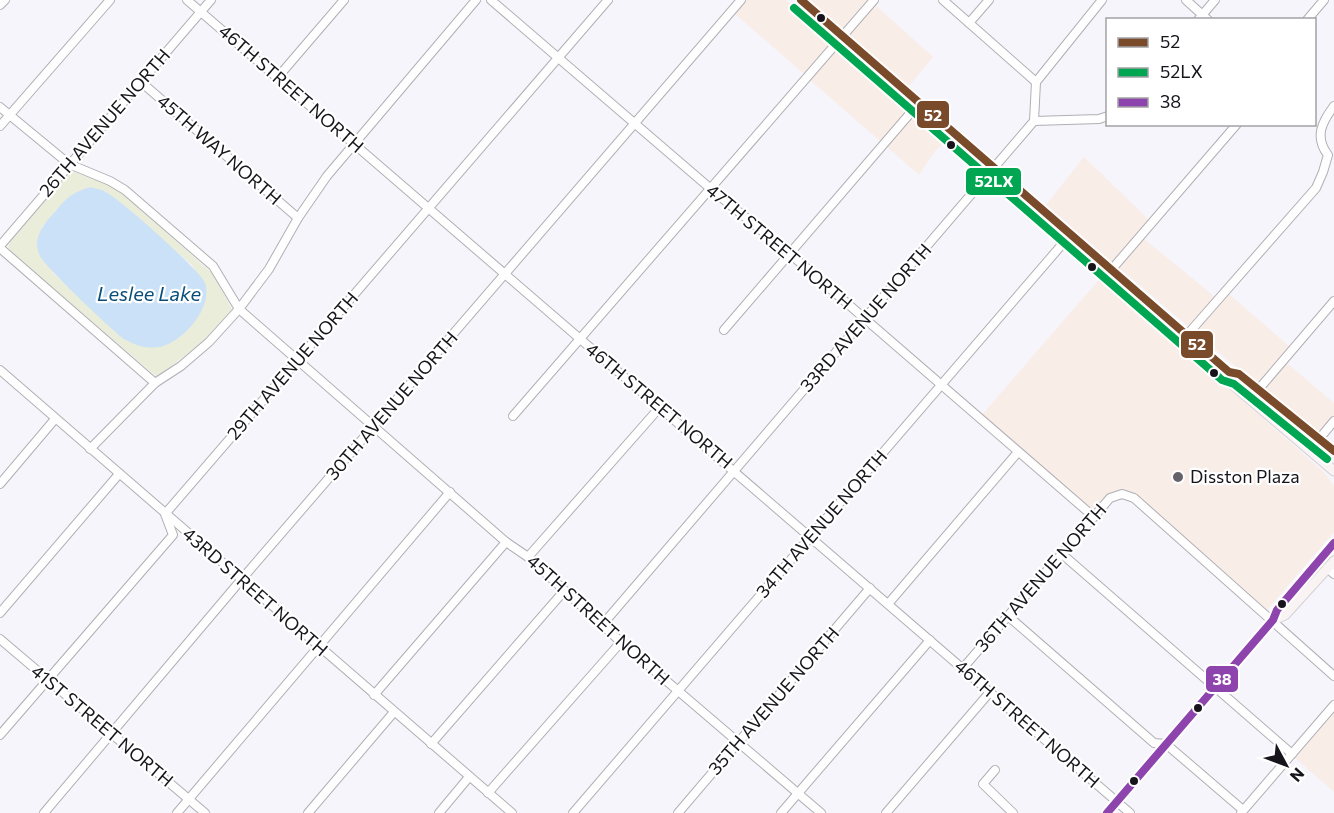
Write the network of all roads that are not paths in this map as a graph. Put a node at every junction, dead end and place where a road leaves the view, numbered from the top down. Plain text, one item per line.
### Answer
1 (5, 0) edge
2 (110, 0) edge
3 (188, 0) edge
4 (211, 0) edge
5 (344, 0) edge
6 (476, 0) edge
7 (491, 0) edge
8 (608, 0) edge
9 (741, 0) edge
10 (801, 0) edge
11 (874, 0) edge
12 (944, 0) edge
13 (989, 0) edge
14 (1102, 0) edge
15 (1186, 0) edge
16 (1215, 0) edge
17 (1324, 0) edge
18 (0, 5) edge
19 (201, 12) junction
20 (1203, 18) edge
21 (1309, 18) edge
22 (969, 23) junction
23 (842, 36) junction
24 (558, 58) junction
25 (278, 77) junction
26 (1035, 81) junction
27 (141, 82) junction
28 (919, 103) junction
29 (1334, 106) edge
30 (0, 107) edge
31 (9, 115) junction
32 (1106, 116) edge
33 (1034, 121) junction
34 (636, 124) junction
35 (0, 126) edge
36 (1235, 126) edge
37 (354, 142) junction
38 (1331, 155) edge
39 (69, 164) junction
40 (994, 168) junction
41 (711, 189) junction
42 (429, 208) junction
43 (298, 218) junction
44 (1071, 234) junction
45 (0, 247) edge
46 (789, 253) junction
47 (1112, 269) junction
48 (506, 274) junction
49 (1334, 301) edge
50 (239, 309) junction
51 (865, 320) junction
52 (724, 330) dead end
53 (1187, 335) junction
54 (580, 339) junction
55 (298, 360) junction
56 (0, 370) edge
57 (1229, 372) junction
58 (155, 383) junction
59 (941, 385) junction
60 (1258, 390) junction
61 (660, 407) junction
62 (1261, 409) junction
63 (513, 416) dead end
64 (55, 419) junction
65 (1334, 421) edge
66 (375, 427) junction
67 (1319, 439) junction
68 (90, 449) junction
69 (1310, 450) junction
70 (1334, 451) edge
71 (1018, 452) junction
72 (735, 471) junction
73 (1334, 471) edge
74 (118, 474) junction
75 (0, 484) edge
76 (450, 492) junction
77 (165, 514) junction
78 (1094, 517) junction
79 (811, 538) junction
80 (506, 542) junction
81 (1334, 543) edge
82 (1062, 555) junction
83 (528, 557) junction
84 (1332, 568) edge
85 (241, 580) junction
86 (870, 588) junction
87 (564, 591) junction
88 (888, 604) junction
89 (0, 613) edge
90 (1008, 616) junction
91 (1273, 620) junction
92 (603, 624) junction
93 (0, 639) edge
94 (930, 640) junction
95 (621, 642) junction
96 (318, 647) junction
97 (963, 668) junction
98 (1334, 676) edge
99 (47, 680) junction
100 (1215, 687) junction
101 (678, 691) junction
102 (990, 692) junction
103 (374, 695) junction
104 (1334, 705) edge
105 (394, 712) junction
106 (112, 733) junction
107 (0, 735) edge
108 (738, 743) junction
109 (431, 744) junction
110 (1166, 744) junction
111 (1292, 754) junction
112 (995, 770) dead end
113 (470, 777) junction
114 (488, 793) junction
115 (798, 794) junction
116 (189, 799) junction
117 (1117, 801) junction
118 (1242, 812) edge
119 (44, 813) edge
120 (177, 813) edge
121 (205, 813) edge
122 (308, 813) edge
123 (439, 813) edge
124 (512, 813) edge
125 (573, 813) edge
126 (678, 813) edge
127 (781, 813) edge
128 (821, 813) edge
129 (886, 813) edge
130 (1013, 813) edge
131 (1107, 813) edge
132 (1130, 813) edge

1 - 18 street
2 - 31 street
3 - 19 street, 46TH STREET NORTH
4 - 19 street, 26TH AVENUE NORTH
5 - 25 street
6 - 37 street
7 - 24 street, 47TH STREET NORTH
8 - 24 street, 29TH AVENUE NORTH
9 - 34 street, 30TH AVENUE NORTH
10 - 23 main road
11 - 23 street
12 - 22 street
13 - 22 street
14 - 26 street
15 - 20 street
16 - 20 street
17 - 21 street
19 - 25 street, 46TH STREET NORTH
19 - 27 street, 26TH AVENUE NORTH
22 - 26 street
23 - 28 main road
23 - 41 street
24 - 34 street, 47TH STREET NORTH
24 - 42 street, 29TH AVENUE NORTH
25 - 37 street, 46TH STREET NORTH
26 - 33 street
27 - 39 street, 26TH AVENUE NORTH
27 - 43 street, 45TH WAY NORTH
28 - 40 main road
28 - 46 street
29 - 38 street
30 - 31 street, 45TH STREET NORTH
31 - 35 street
31 - 39 street, 45TH STREET NORTH
32 - 33 street
33 - 40 street, 33RD AVENUE NORTH
34 - 41 street, 47TH STREET NORTH
34 - 48 street, 30TH AVENUE NORTH
36 - 47 street
37 - 42 street, 46TH STREET NORTH
37 - 43 street
38 - 53 street
39 - 45 street, 26TH AVENUE NORTH
39 - 50 street, 45TH STREET NORTH
40 - 44 main road
40 - 51 street, 33RD AVENUE NORTH
41 - 46 street, 47TH STREET NORTH
41 - 54 street
42 - 48 street, 46TH STREET NORTH
42 - 55 street, 29TH AVENUE NORTH
43 - 50 street
44 - 47 main road
44 - 59 street, 34TH AVENUE NORTH
45 - 58 street
46 - 51 street, 47TH STREET NORTH
46 - 52 street
47 - 53 main road
48 - 54 street, 46TH STREET NORTH
48 - 66 street, 30TH AVENUE NORTH
49 - 60 street
50 - 55 street, 45TH STREET NORTH
50 - 58 street
51 - 59 street, 47TH STREET NORTH
51 - 72 street, 33RD AVENUE NORTH
53 - 57 main road
54 - 61 street, 46TH STREET NORTH
54 - 63 street
55 - 66 street, 45TH STREET NORTH
55 - 77 street, 29TH AVENUE NORTH
56 - 64 street, 43RD STREET NORTH
57 - 60 main road
57 - 62 main road
58 - 68 street
59 - 71 street, 47TH STREET NORTH
59 - 79 street, 34TH AVENUE NORTH
60 - 62 main road
60 - 67 main road
61 - 72 street, 46TH STREET NORTH
61 - 83 street
62 - 69 main road
64 - 68 street, 43RD STREET NORTH
64 - 75 street
65 - 67 street
66 - 76 street, 45TH STREET NORTH
66 - 85 street, 30TH AVENUE NORTH
67 - 69 street
67 - 70 main road
68 - 74 street, 43RD STREET NORTH
69 - 73 main road
71 - 78 street, 47TH STREET NORTH
71 - 88 street
72 - 79 street, 46TH STREET NORTH
72 - 92 street, 33RD AVENUE NORTH
74 - 77 street, 43RD STREET NORTH
74 - 89 street
76 - 80 street, 45TH STREET NORTH
76 - 96 street
77 - 85 street, 43RD STREET NORTH
77 - 99 street
78 - 82 street, 36TH AVENUE NORTH
78 - 91 street, 36TH AVENUE NORTH
79 - 86 street, 46TH STREET NORTH
79 - 101 street, 34TH AVENUE NORTH
80 - 83 street, 45TH STREET NORTH
80 - 103 street
81 - 91 main road
82 - 90 street, 36TH AVENUE NORTH
82 - 100 street
83 - 87 street, 45TH STREET NORTH
84 - 91 main road
85 - 96 street, 43RD STREET NORTH
85 - 106 street, 30TH AVENUE NORTH
86 - 88 street, 46TH STREET NORTH
86 - 108 street, 35TH AVENUE NORTH
87 - 92 street, 45TH STREET NORTH
87 - 109 street
88 - 94 street, 46TH STREET NORTH
90 - 97 street, 36TH AVENUE NORTH
90 - 110 street
91 - 98 street
91 - 100 main road
92 - 95 street, 45TH STREET NORTH
93 - 99 street, 41ST STREET NORTH
94 - 97 street, 46TH STREET NORTH
94 - 115 street
95 - 101 street, 45TH STREET NORTH
95 - 114 street
96 - 103 street, 43RD STREET NORTH
96 - 116 street
97 - 102 street, 46TH STREET NORTH
99 - 106 street, 41ST STREET NORTH
99 - 107 street
100 - 110 main road
100 - 111 street
101 - 108 street, 45TH STREET NORTH
101 - 125 street, 34TH AVENUE NORTH
102 - 117 street, 46TH STREET NORTH
102 - 129 street
103 - 105 street, 43RD STREET NORTH
104 - 111 street
105 - 109 street, 43RD STREET NORTH
105 - 122 street
106 - 116 street, 41ST STREET NORTH
106 - 119 street, 30TH AVENUE NORTH
108 - 115 street, 45TH STREET NORTH
108 - 126 street, 35TH AVENUE NORTH
109 - 113 street, 43RD STREET NORTH
110 - 117 main road
110 - 118 street
111 - 118 street
112 - 130 street
113 - 114 street, 43RD STREET NORTH
113 - 123 street
114 - 124 street, 43RD STREET NORTH
115 - 127 street
115 - 128 street, 45TH STREET NORTH
116 - 120 street
116 - 121 street, 41ST STREET NORTH
117 - 131 main road
117 - 132 street, 46TH STREET NORTH

